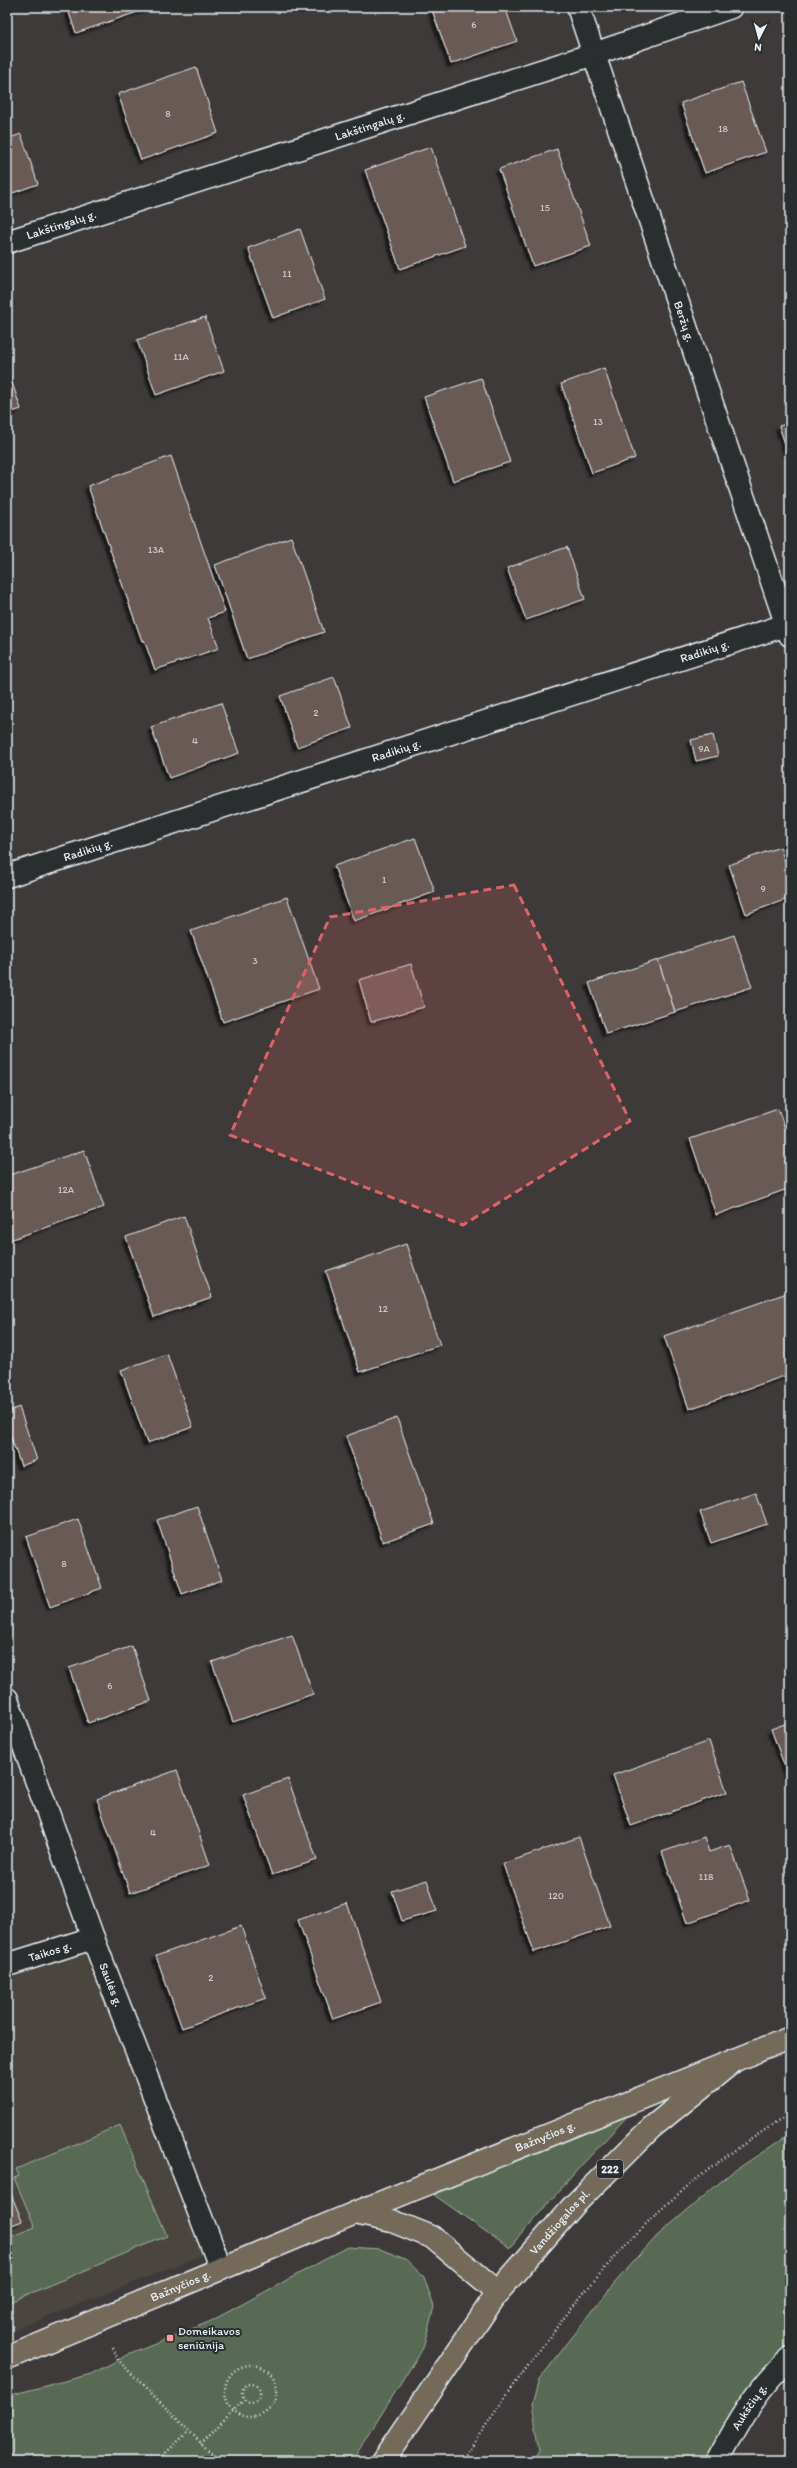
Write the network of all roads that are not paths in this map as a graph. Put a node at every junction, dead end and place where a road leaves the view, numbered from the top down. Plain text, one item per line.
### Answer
1 (578, 7) edge
2 (731, 7) edge
3 (594, 54) junction
4 (7, 242) edge
5 (788, 630) edge
6 (7, 876) edge
7 (7, 1699) edge
8 (93, 1938) junction
9 (7, 1965) edge
10 (790, 2038) edge
11 (735, 2060) junction
12 (355, 2213) junction
13 (220, 2269) junction
14 (498, 2292) junction
15 (7, 2358) edge
16 (790, 2359) edge
17 (383, 2461) edge
18 (717, 2461) edge

1 - 3 street, Beržų g.
2 - 3 street, Lakštingalų g.
3 - 4 street, Lakštingalų g.
3 - 5 street, Beržų g.
5 - 6 street, Radikių g.
7 - 8 street, Saulės g.
8 - 9 street, Taikos g.
8 - 13 street, Saulės g.
10 - 11 main road, Vandžiogalos pl. / 222
11 - 12 main road, Bažnyčios g.
11 - 14 main road, Vandžiogalos pl. / 222
12 - 13 main road, Bažnyčios g.
12 - 14 main road
13 - 15 main road, Bažnyčios g.
14 - 17 main road, Vandžiogalos pl. / 222
16 - 18 street, Aukščių g.

